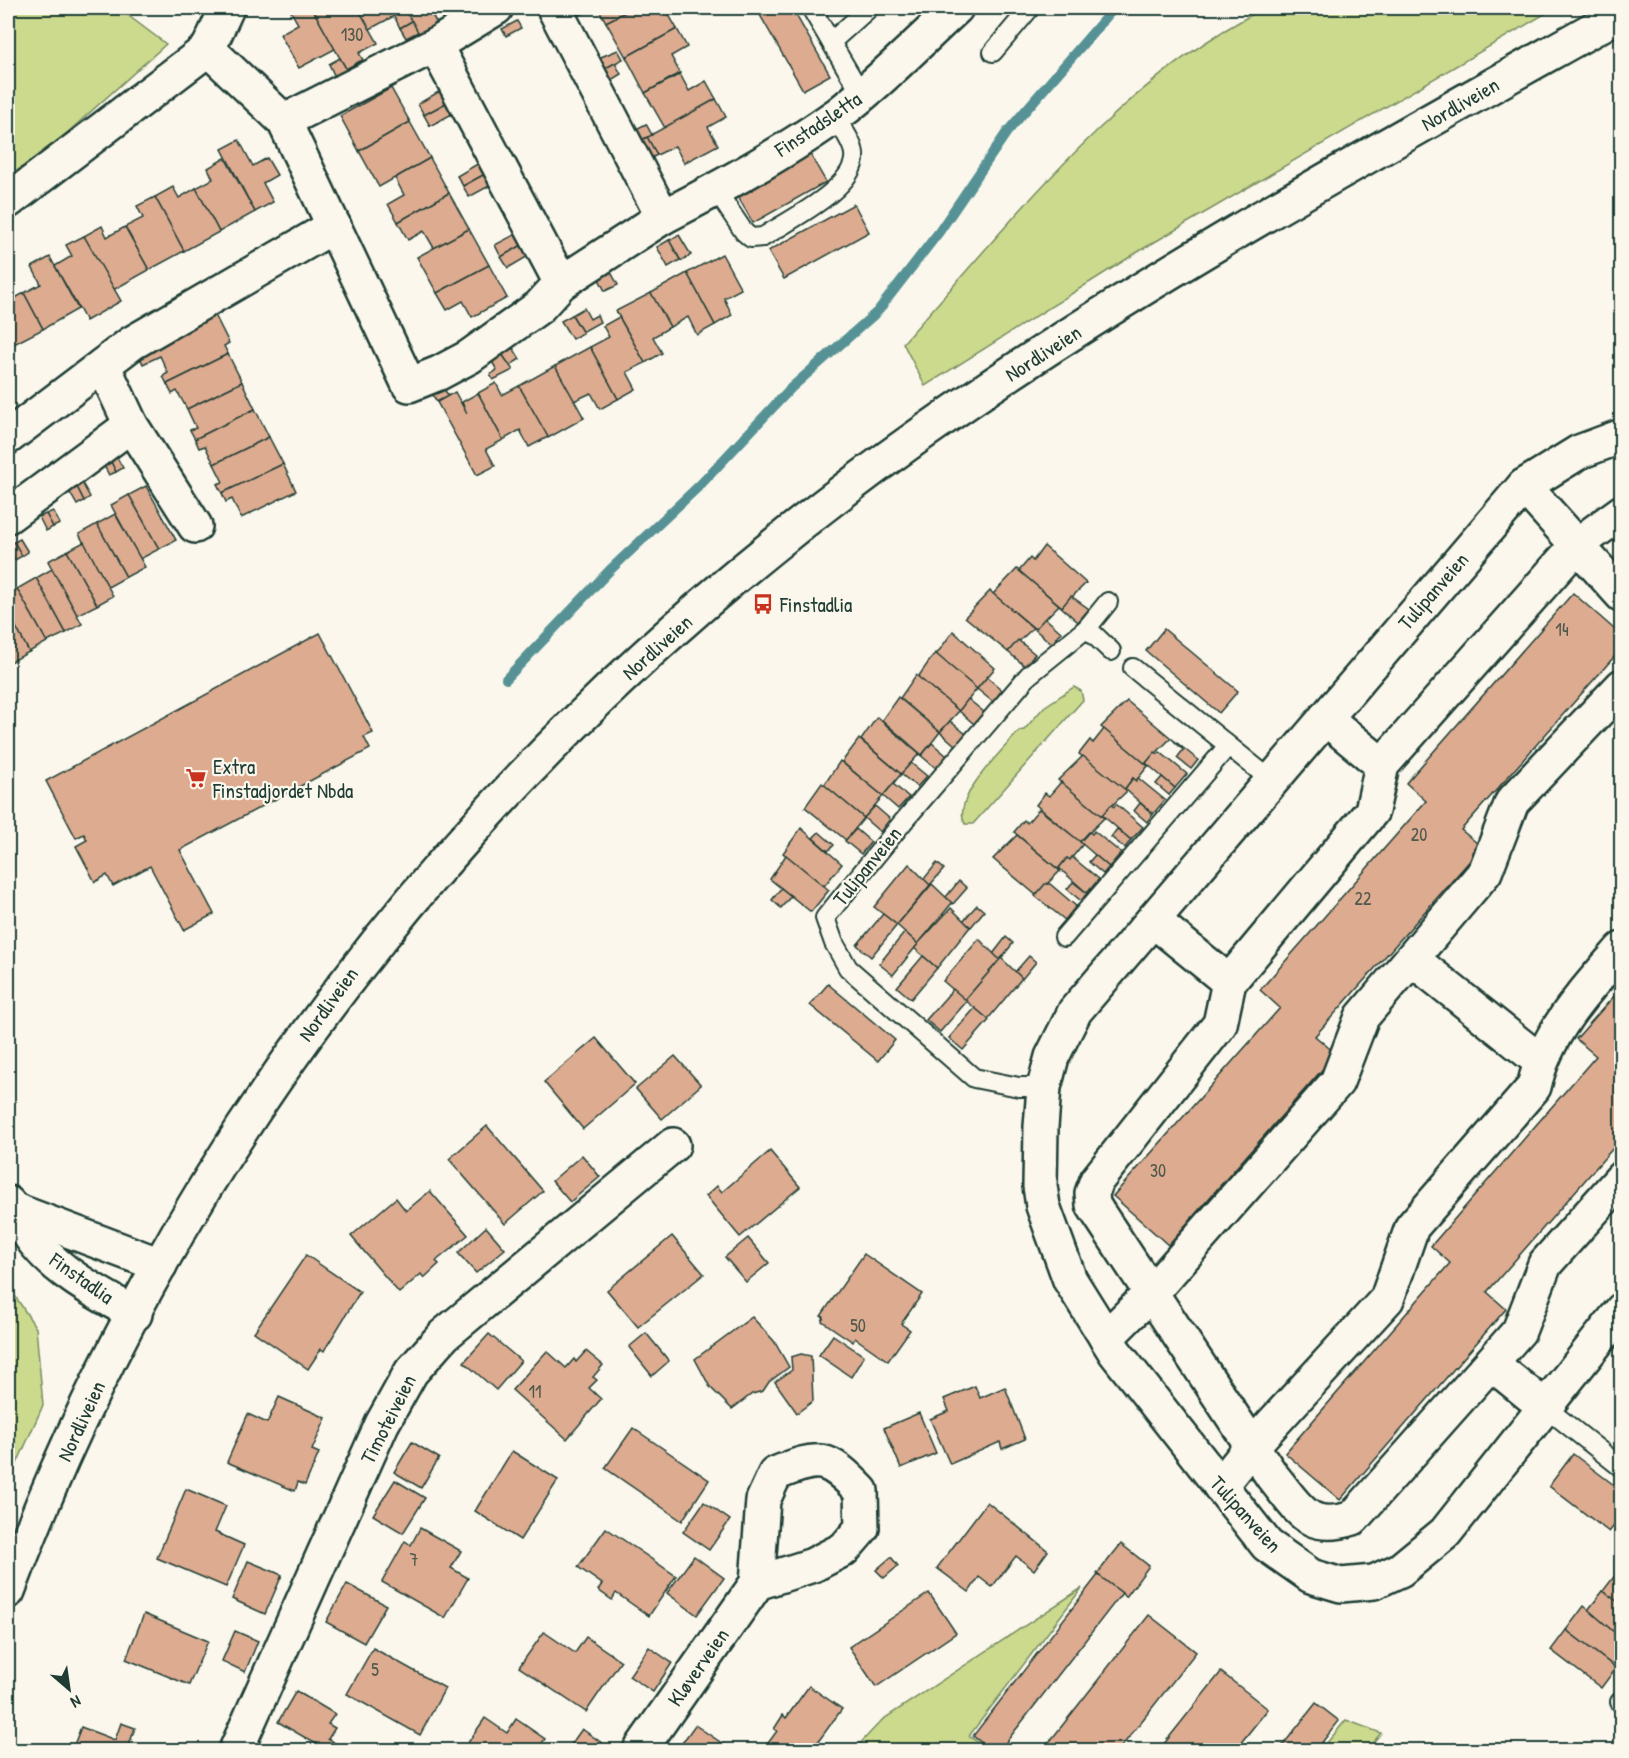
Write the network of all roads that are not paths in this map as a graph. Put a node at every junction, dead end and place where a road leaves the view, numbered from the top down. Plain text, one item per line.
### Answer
1 (227, 8) edge
2 (496, 8) edge
3 (554, 8) edge
4 (811, 8) edge
5 (869, 8) edge
6 (956, 8) edge
7 (1030, 8) edge
8 (1622, 13) edge
9 (831, 42) junction
10 (435, 45) junction
11 (208, 49) junction
12 (993, 52) dead end
13 (862, 95) junction
14 (835, 116) junction
15 (284, 121) junction
16 (716, 190) junction
17 (8, 201) edge
18 (663, 217) junction
19 (334, 226) junction
20 (561, 283) junction
21 (103, 365) junction
22 (131, 425) junction
23 (1622, 436) edge
24 (8, 437) edge
25 (1524, 486) junction
26 (1622, 512) edge
27 (8, 516) edge
28 (195, 526) dead end
29 (1578, 544) junction
30 (1622, 595) edge
31 (1108, 602) dead end
32 (1087, 628) junction
33 (1111, 651) dead end
34 (1133, 668) dead end
35 (1622, 686) edge
36 (1325, 718) junction
37 (1228, 746) junction
38 (1382, 765) junction
39 (1272, 781) junction
40 (1153, 920) junction
41 (1064, 937) dead end
42 (1622, 949) edge
43 (1412, 959) junction
44 (1229, 982) junction
45 (1540, 1061) junction
46 (1044, 1087) junction
47 (673, 1145) dead end
48 (1622, 1178) edge
49 (10, 1206) edge
50 (160, 1265) junction
51 (1152, 1292) junction
52 (1622, 1310) edge
53 (135, 1314) junction
54 (1106, 1338) junction
55 (1492, 1364) junction
56 (1545, 1407) junction
57 (1252, 1446) junction
58 (1622, 1468) edge
59 (1220, 1486) junction
60 (757, 1583) dead end
61 (8, 1591) edge
62 (236, 1750) edge
63 (640, 1750) edge

1 - 11 street
2 - 10 street
3 - 18 street
4 - 9 lane
5 - 9 lane
6 - 13 street, Finstadsletta
7 - 12 lane
8 - 50 street, Nordliveien
9 - 13 lane
10 - 15 street
10 - 20 street
11 - 15 street
11 - 17 street
13 - 14 street, Finstadsletta
14 - 16 street, Finstadsletta
14 - 16 lane
15 - 19 street
16 - 18 street, Finstadsletta
18 - 20 street, Finstadsletta
19 - 20 street, Finstadsletta
19 - 21 street
21 - 22 street
21 - 24 street
22 - 27 street
22 - 28 street
23 - 25 street, Tulipanveien
25 - 29 street
25 - 36 street, Tulipanveien
26 - 29 street
29 - 30 street
29 - 38 street
31 - 32 lane, Tulipanveien
32 - 33 lane
32 - 46 lane, Tulipanveien
34 - 37 lane
35 - 43 street
36 - 38 street
36 - 39 street, Tulipanveien
37 - 39 lane
37 - 41 lane
38 - 44 street
39 - 40 street, Tulipanveien
40 - 44 street
40 - 46 street, Tulipanveien
42 - 45 street
43 - 45 street
43 - 51 street
44 - 51 street
45 - 57 street
46 - 54 street, Tulipanveien
47 - 62 street, Timoteiveien
48 - 55 street
49 - 50 street, Finstadlia
49 - 53 street, Finstadlia
50 - 53 street, Nordliveien
51 - 54 street
51 - 57 street
52 - 56 street, Tulipanveien
53 - 61 street, Nordliveien
54 - 59 street, Tulipanveien
55 - 56 street
55 - 57 street
56 - 58 lane
56 - 59 street, Tulipanveien
57 - 59 street
60 - 63 street, Kløverveien

